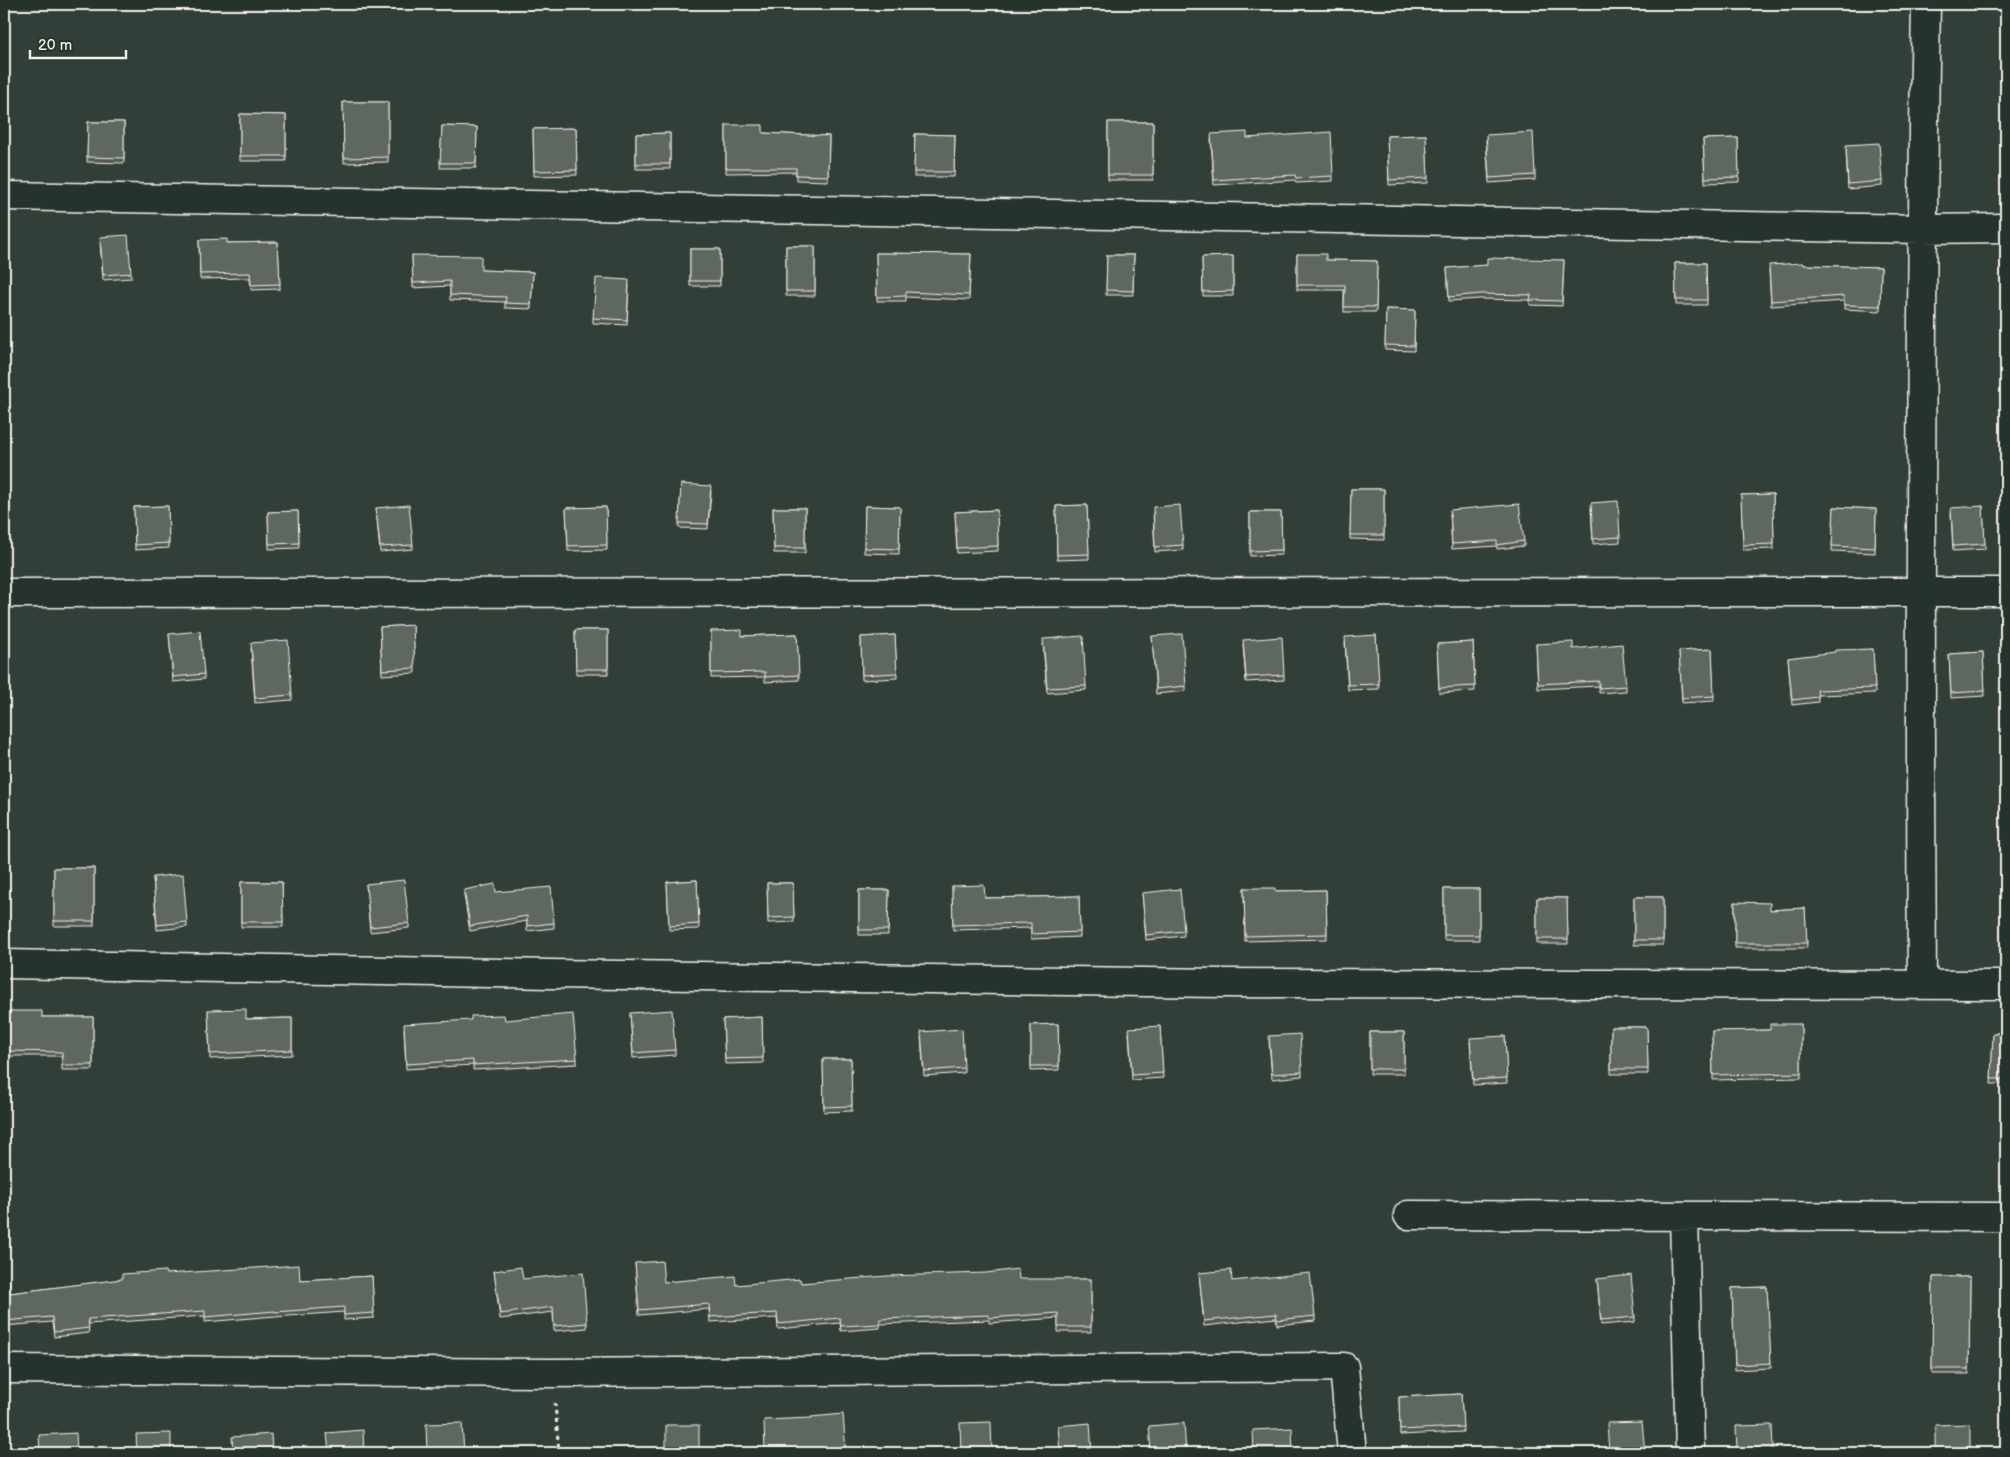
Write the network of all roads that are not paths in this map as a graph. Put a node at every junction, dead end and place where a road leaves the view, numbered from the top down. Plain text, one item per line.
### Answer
1 (1926, 4) edge
2 (4, 196) edge
3 (2006, 228) edge
4 (1922, 229) junction
5 (4, 592) edge
6 (1920, 592) junction
7 (2006, 592) edge
8 (4, 964) edge
9 (1922, 985) junction
10 (2006, 985) edge
11 (1408, 1216) dead end
12 (1684, 1216) junction
13 (2006, 1217) edge
14 (4, 1369) edge
15 (1352, 1453) edge
16 (1690, 1453) edge

1 - 4 street
2 - 4 street
3 - 4 street
4 - 6 street
5 - 6 street
6 - 7 street
6 - 9 street
8 - 9 street
9 - 10 street
11 - 12 street
12 - 13 street
12 - 16 street
14 - 15 street

